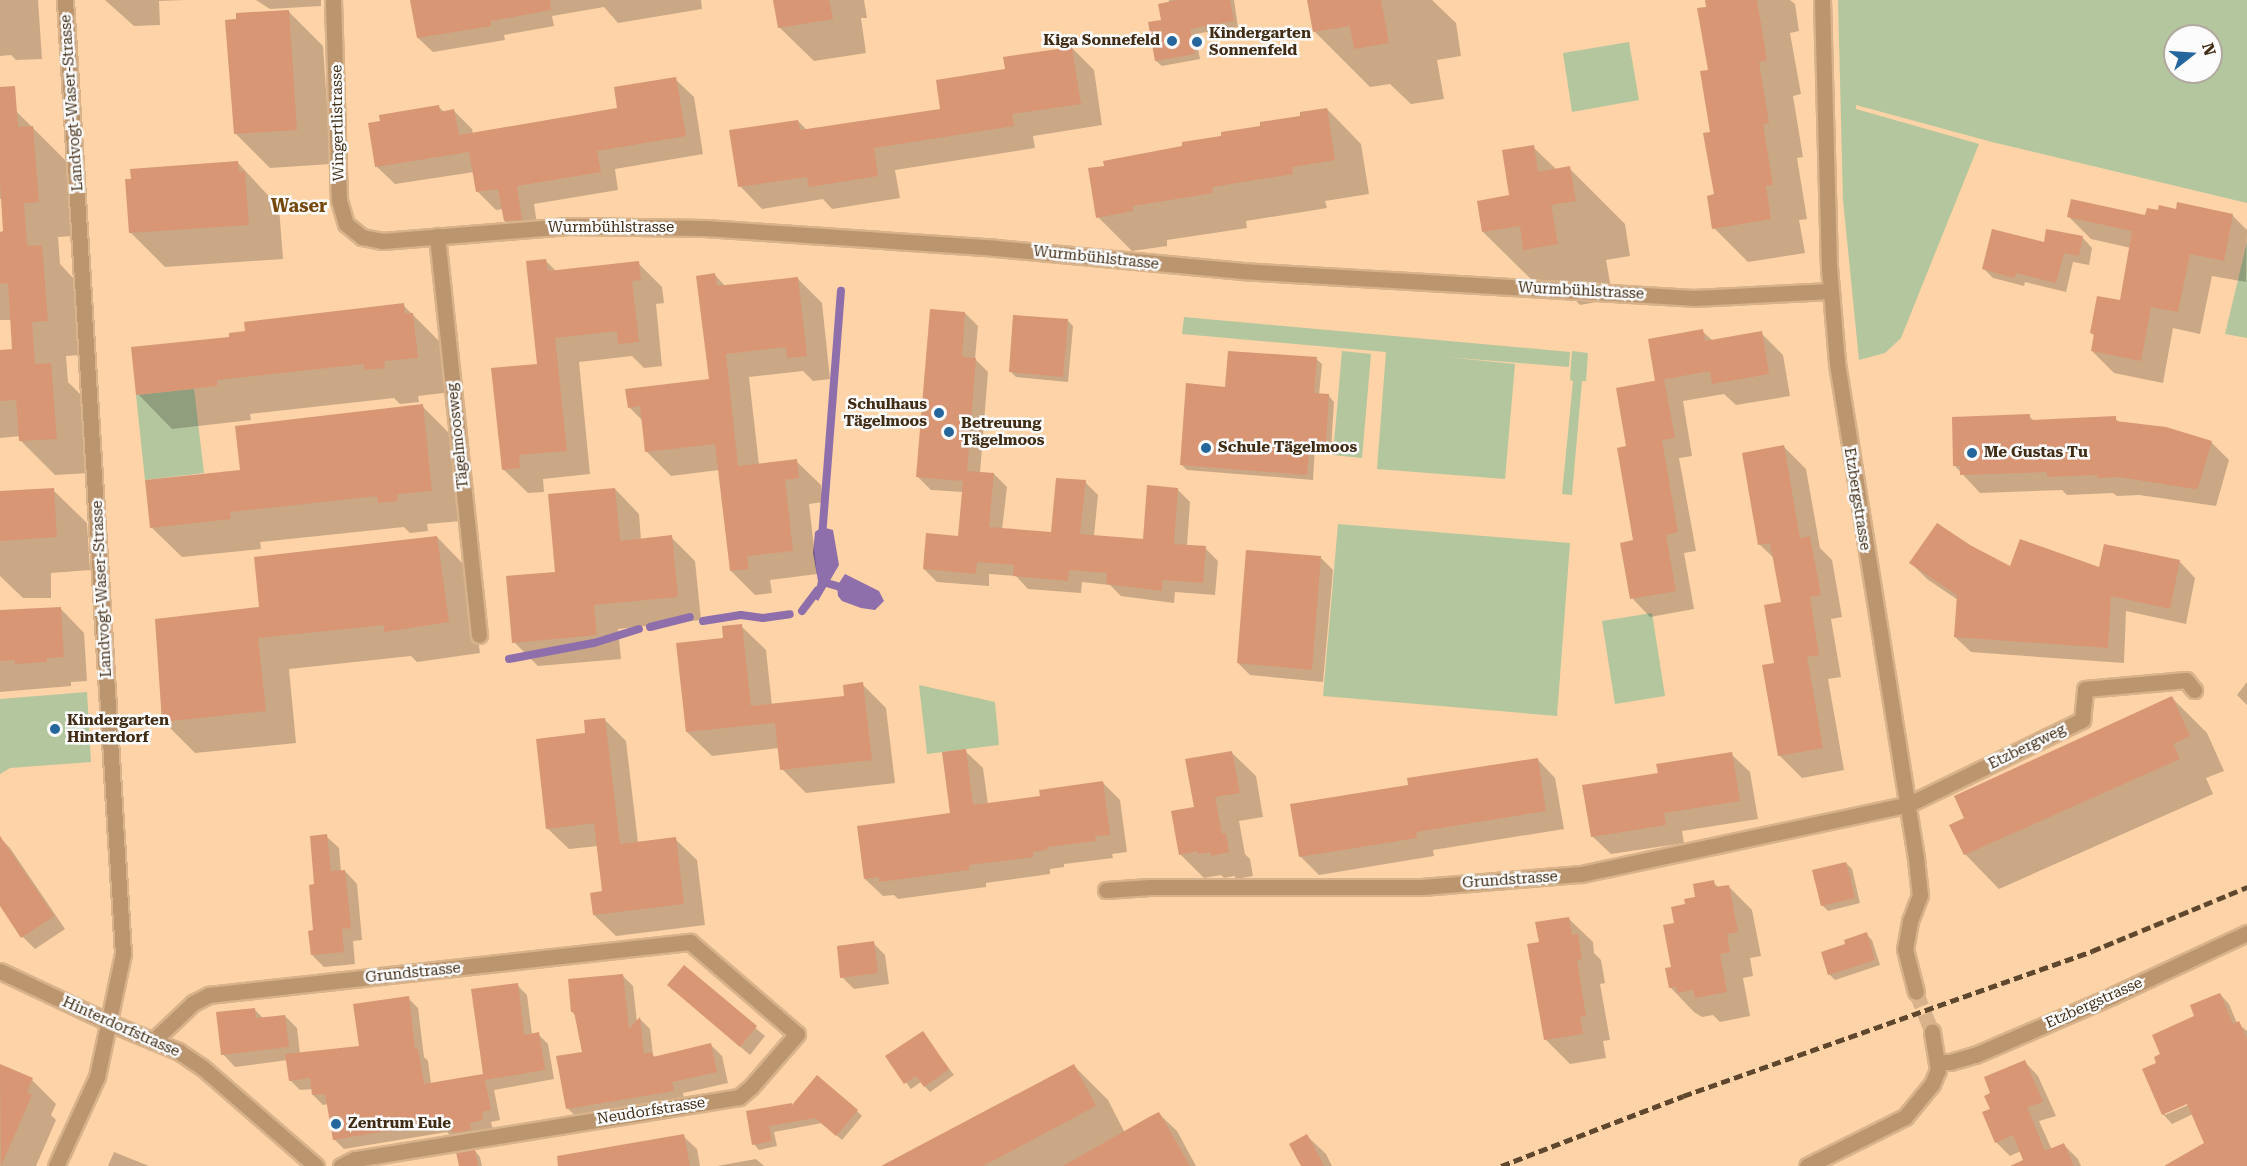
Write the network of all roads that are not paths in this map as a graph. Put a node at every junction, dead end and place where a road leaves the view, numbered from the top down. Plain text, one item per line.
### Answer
1 (65, 0) edge
2 (333, 0) edge
3 (1822, 0) edge
4 (437, 236) junction
5 (362, 237) joint
6 (1830, 291) junction
7 (479, 635) dead end
8 (2194, 690) dead end
9 (1907, 805) junction
10 (1106, 890) dead end
11 (2247, 933) edge
12 (690, 942) joint
13 (0, 971) edge
14 (1916, 992) tunnel mouth
15 (110, 1023) junction
16 (1932, 1031) tunnel mouth
17 (153, 1041) junction
18 (1939, 1062) junction
19 (56, 1166) edge
20 (316, 1166) edge
21 (341, 1166) edge
22 (1807, 1166) edge

1 - 15 street, Landvogt-Waser-Strasse
2 - 5 street, Wingertlistrasse
3 - 6 street, Etzbergstrasse
4 - 5 street, Wurmbühlstrasse
4 - 6 street, Wurmbühlstrasse
4 - 7 street, Tägelmoosweg
6 - 9 street, Etzbergstrasse
8 - 9 street, Etzbergweg
9 - 10 street, Grundstrasse
9 - 14 street, Etzbergstrasse
11 - 18 street, Etzbergstrasse
12 - 17 street, Grundstrasse
12 - 21 street, Neudorfstrasse
13 - 15 street, Hinterdorfstrasse
15 - 17 street, Hinterdorfstrasse
15 - 19 street, Landvogt-Waser-Strasse
16 - 18 street
17 - 20 street, Hinterdorfstrasse
18 - 22 street

